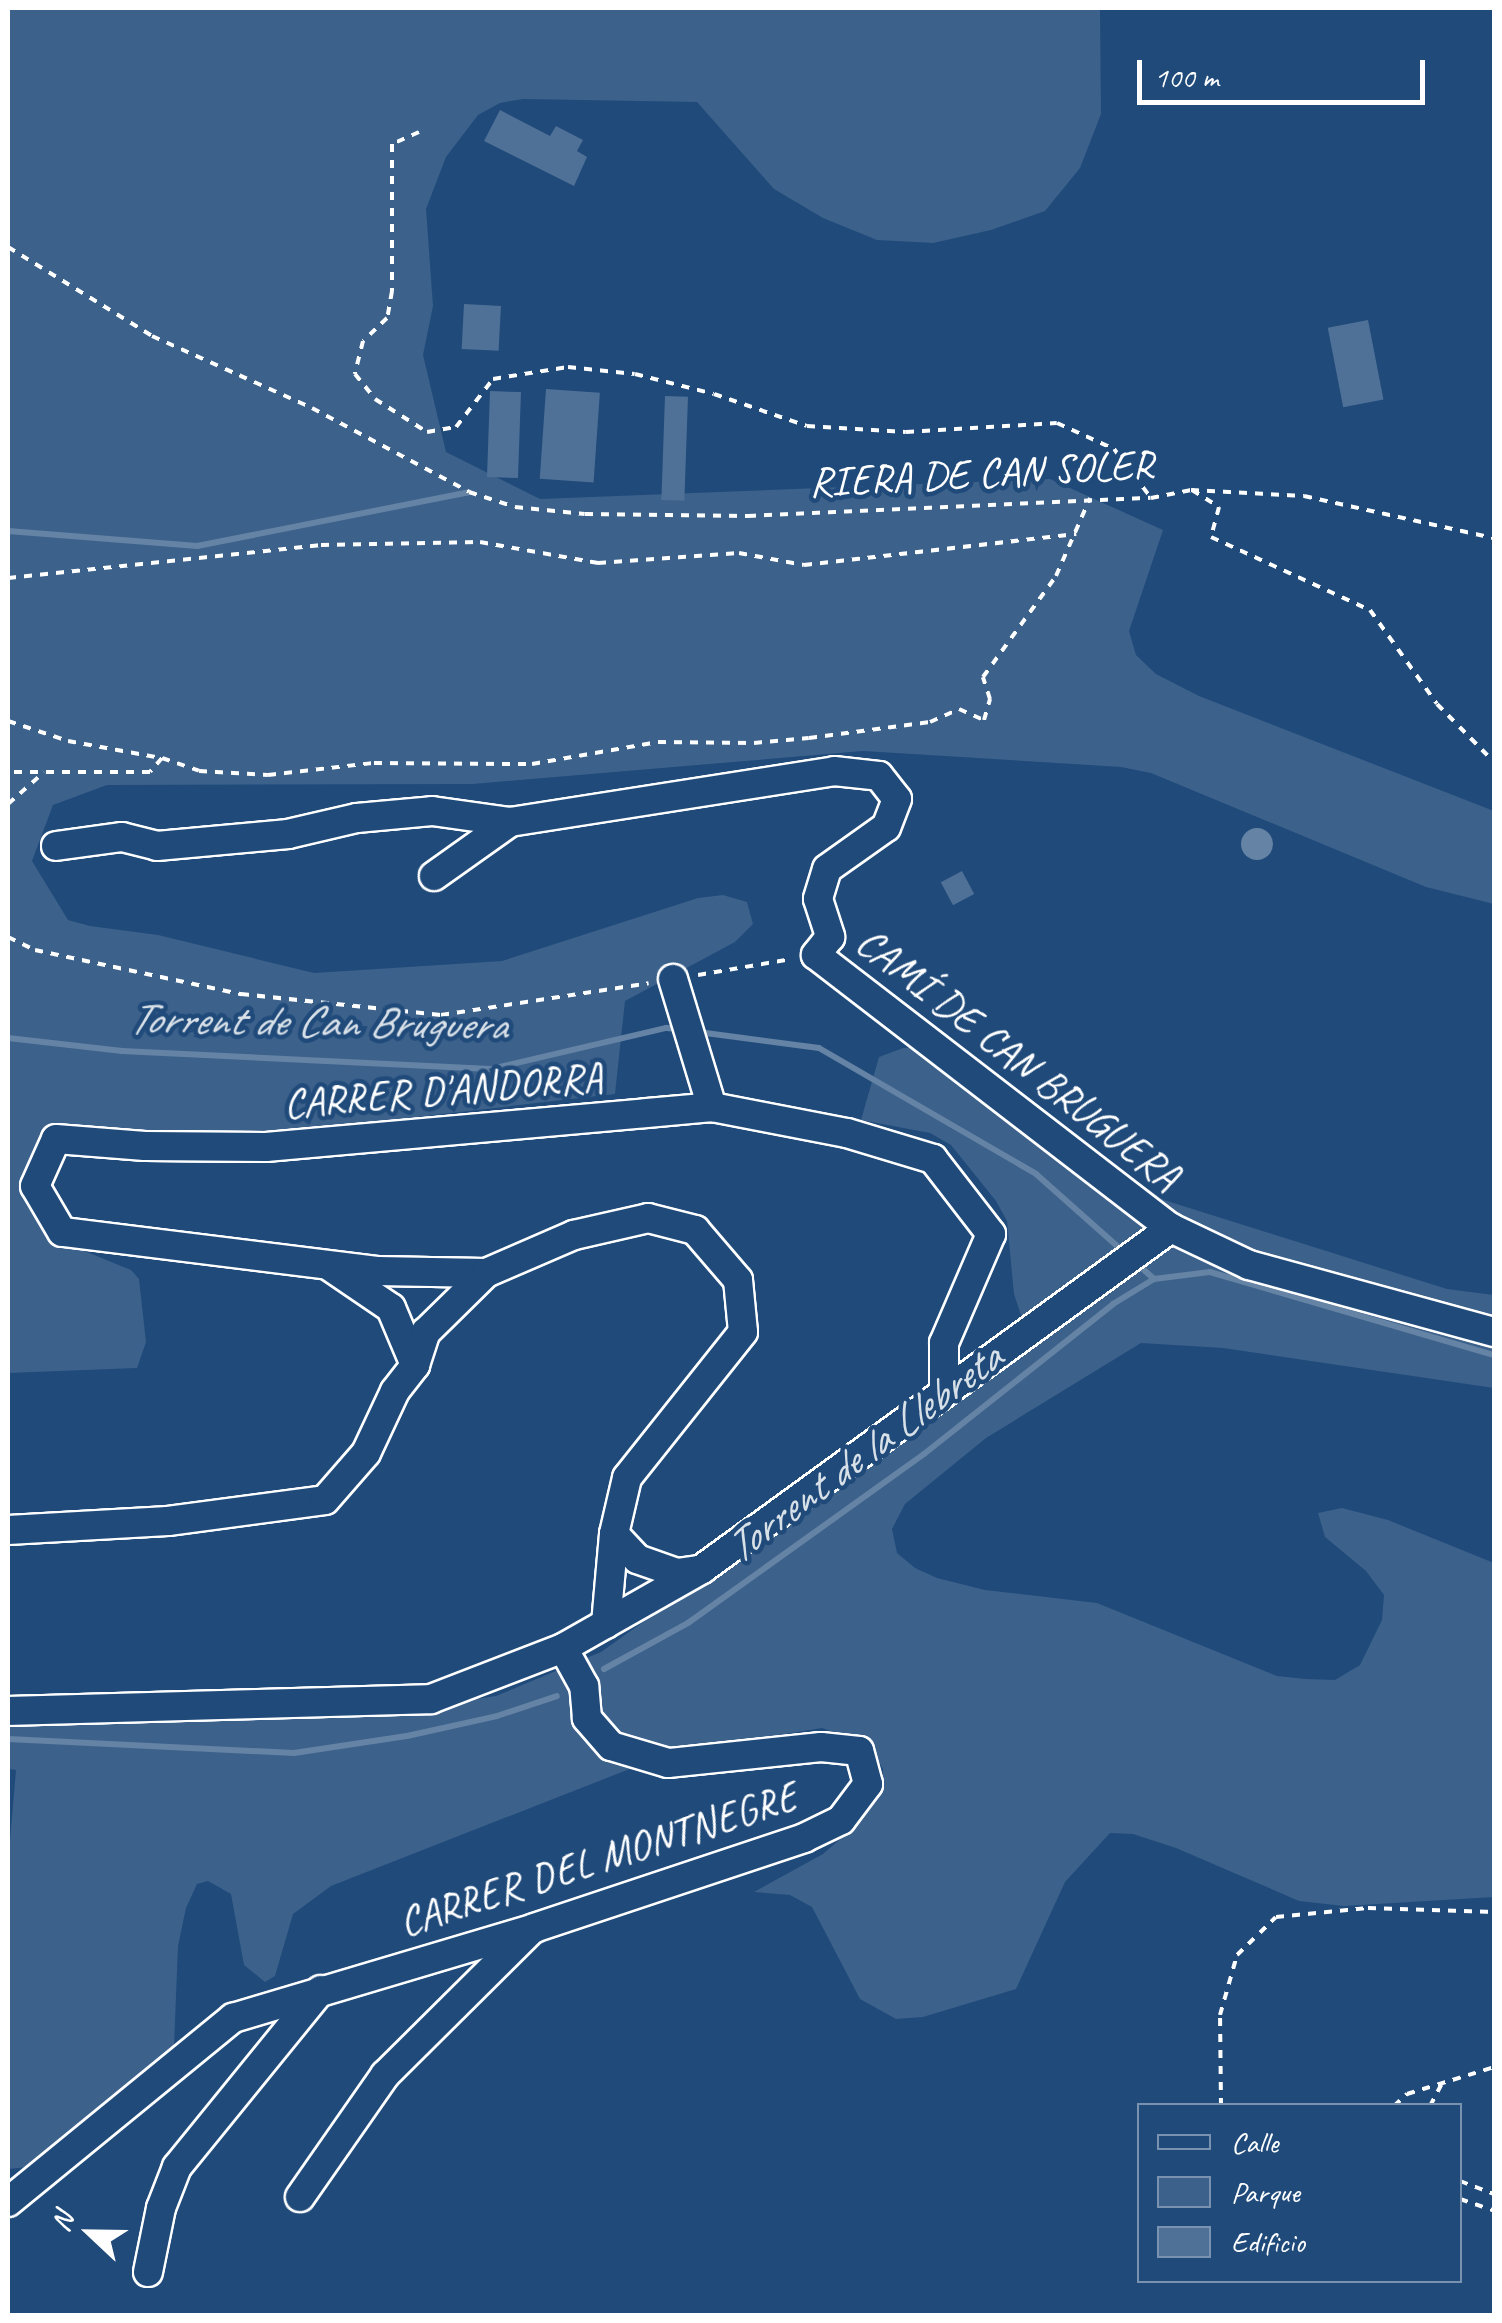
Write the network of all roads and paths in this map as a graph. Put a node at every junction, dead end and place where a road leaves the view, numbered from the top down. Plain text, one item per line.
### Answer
1 (419, 132) dead end
2 (8, 246) edge
3 (1192, 490) junction
4 (1090, 498) junction
5 (1151, 498) junction
6 (1076, 534) junction
7 (1494, 538) edge
8 (8, 578) edge
9 (8, 721) edge
10 (162, 758) junction
11 (1494, 762) edge
12 (8, 772) edge
13 (44, 772) junction
14 (8, 804) edge
15 (510, 822) junction
16 (56, 846) dead end
17 (434, 876) dead end
18 (8, 937) edge
19 (823, 946) junction
20 (674, 979) junction
21 (712, 1107) junction
22 (1170, 1228) junction
23 (321, 1260) junction
24 (486, 1273) junction
25 (1494, 1332) edge
26 (416, 1365) junction
27 (944, 1392) junction
28 (8, 1530) edge
29 (614, 1534) junction
30 (702, 1569) junction
31 (606, 1624) junction
32 (564, 1648) junction
33 (8, 1710) edge
34 (1494, 1912) edge
35 (534, 1928) junction
36 (321, 1990) junction
37 (1494, 2067) edge
38 (1441, 2086) junction
39 (1221, 2103) edge
40 (1397, 2103) edge
41 (1432, 2103) edge
42 (1462, 2182) edge
43 (1494, 2194) edge
44 (300, 2197) dead end
45 (1462, 2200) edge
46 (8, 2202) edge
47 (1494, 2211) edge
48 (148, 2272) dead end

1 - 5 path
2 - 4 path, RIERA DE CAN SOLER
3 - 5 path, RIERA DE CAN SOLER
3 - 7 path, RIERA DE CAN SOLER
3 - 11 path
4 - 5 path, RIERA DE CAN SOLER
4 - 6 path
6 - 8 path
6 - 10 path
9 - 10 path
10 - 13 path
12 - 13 path
13 - 14 path
15 - 16 street
15 - 17 street
15 - 19 street
18 - 20 path, CAMÍ DE CAN BRUGUERA
19 - 20 path, CAMÍ DE CAN BRUGUERA
19 - 22 street, CAMÍ DE CAN BRUGUERA
20 - 21 street
21 - 23 street, CARRER D'ANDORRA
21 - 27 street, CARRER D'ANDORRA
22 - 25 street, CAMÍ DE CAN BRUGUERA
22 - 27 street
23 - 24 street, CARRER D'ANDORRA
23 - 26 street, CARRER D'ANDORRA
24 - 26 street
24 - 29 street
26 - 28 street
27 - 30 street
29 - 30 street
29 - 31 street
30 - 31 street
31 - 32 street
32 - 33 street
32 - 35 street, CARRER DEL MONTNEGRE
34 - 39 path
35 - 36 street, CARRER DEL MONTNEGRE
35 - 44 street
36 - 46 street, CARRER DEL MONTNEGRE
36 - 48 street
37 - 38 path
38 - 40 path
38 - 41 path
42 - 43 path
45 - 47 path

